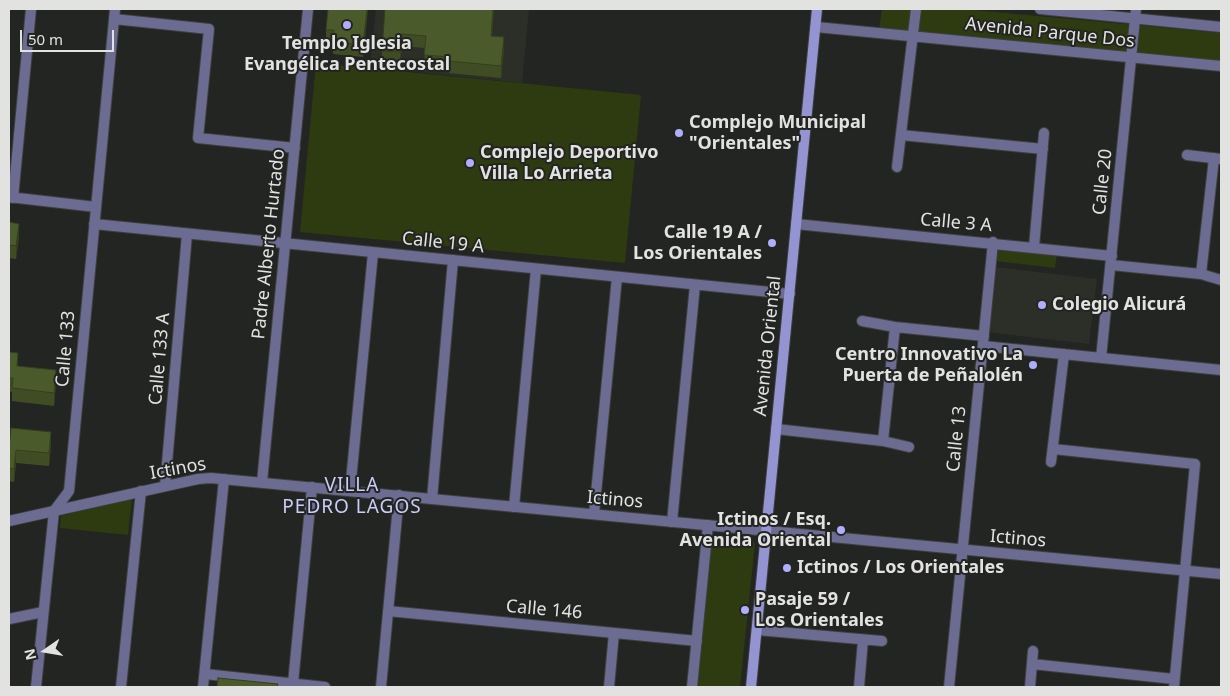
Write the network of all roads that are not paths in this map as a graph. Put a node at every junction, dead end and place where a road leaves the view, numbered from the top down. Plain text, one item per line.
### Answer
1 (31, 9) edge
2 (308, 9) edge
3 (817, 9) edge
4 (916, 9) edge
5 (1040, 9) edge
6 (114, 14) edge
7 (1135, 14) edge
8 (816, 27) junction
9 (1221, 27) edge
10 (912, 36) junction
11 (1131, 58) junction
12 (1221, 66) edge
13 (1044, 133) dead end
14 (901, 135) junction
15 (295, 148) junction
16 (1043, 149) junction
17 (1188, 155) dead end
18 (1218, 158) edge
19 (898, 167) dead end
20 (11, 198) edge
21 (96, 206) junction
22 (94, 224) junction
23 (796, 224) junction
24 (187, 234) junction
25 (993, 242) junction
26 (285, 244) junction
27 (1034, 247) junction
28 (373, 253) junction
29 (453, 260) junction
30 (1111, 260) junction
31 (536, 269) junction
32 (1201, 274) junction
33 (618, 277) junction
34 (1221, 280) edge
35 (695, 285) junction
36 (790, 294) junction
37 (862, 321) dead end
38 (895, 327) junction
39 (984, 341) junction
40 (1064, 354) junction
41 (1101, 358) junction
42 (1221, 370) edge
43 (776, 430) junction
44 (883, 441) junction
45 (909, 447) dead end
46 (1053, 449) junction
47 (1051, 462) dead end
48 (224, 479) junction
49 (262, 482) junction
50 (165, 486) junction
51 (312, 487) junction
52 (142, 491) junction
53 (350, 491) junction
54 (399, 496) junction
55 (432, 499) junction
56 (514, 506) junction
57 (54, 511) junction
58 (594, 514) junction
59 (9, 521) edge
60 (672, 522) junction
61 (708, 525) junction
62 (766, 531) junction
63 (963, 550) junction
64 (1184, 571) junction
65 (1221, 574) edge
66 (388, 611) junction
67 (43, 612) junction
68 (9, 619) edge
69 (757, 630) junction
70 (614, 633) junction
71 (863, 640) junction
72 (697, 641) junction
73 (882, 641) dead end
74 (1033, 651) dead end
75 (1032, 664) junction
76 (205, 674) junction
77 (293, 683) junction
78 (1174, 683) edge
79 (36, 687) edge
80 (121, 687) edge
81 (204, 687) edge
82 (324, 687) edge
83 (381, 687) edge
84 (609, 687) edge
85 (692, 687) edge
86 (751, 687) edge
87 (859, 687) edge
88 (949, 687) edge
89 (1030, 687) edge

1 - 20 street
2 - 15 street, Padre Alberto Hurtado
3 - 8 main road, Avenida Oriental
4 - 10 street
5 - 7 street, Avenida Parque Dos
6 - 15 street
6 - 21 street, Calle 133
7 - 9 street, Avenida Parque Dos
7 - 11 street, Calle 20
8 - 10 street, Avenida Parque Dos
8 - 23 main road, Avenida Oriental
10 - 11 street, Avenida Parque Dos
10 - 14 street
11 - 12 street, Avenida Parque Dos
11 - 30 street, Calle 20
13 - 16 street
14 - 16 street
14 - 19 street
15 - 26 street, Padre Alberto Hurtado
16 - 27 street
17 - 18 street
18 - 32 street
20 - 21 street
21 - 22 street, Calle 133
22 - 24 street, Calle 19 A
22 - 57 street, Calle 133
23 - 25 street, Calle 3 A
23 - 36 main road, Avenida Oriental
24 - 26 street, Calle 19 A
24 - 50 street, Calle 133 A
25 - 27 street, Calle 3 A
25 - 39 street, Calle 13
26 - 28 street, Calle 19 A
26 - 49 street, Padre Alberto Hurtado
27 - 30 street, Calle 3 A
28 - 29 street, Calle 19 A
28 - 53 street
29 - 31 street, Calle 19 A
29 - 55 street
30 - 32 street, Calle 3 A
30 - 41 street, Calle 20
31 - 33 street, Calle 19 A
31 - 56 street
32 - 34 street, Calle 3 A
33 - 35 street, Calle 19 A
33 - 58 street
35 - 36 street, Calle 19 A
35 - 60 street
36 - 43 main road, Avenida Oriental
37 - 38 street
38 - 39 street
38 - 44 street
39 - 40 street
39 - 63 street, Calle 13
40 - 41 street
40 - 46 street
41 - 42 street
43 - 44 street
43 - 62 main road, Avenida Oriental
44 - 45 street
46 - 47 street
46 - 64 street
48 - 49 street, Ictinos
48 - 50 street, Ictinos
48 - 76 street
49 - 51 street, Ictinos
50 - 52 street, Ictinos
51 - 53 street, Ictinos
51 - 77 street
52 - 57 street, Ictinos
52 - 80 street
53 - 54 street, Ictinos
54 - 55 street, Ictinos
54 - 66 street
55 - 56 street, Ictinos
56 - 58 street, Ictinos
57 - 59 street, Ictinos
57 - 67 street
58 - 60 street, Ictinos
60 - 61 street, Ictinos
61 - 62 street, Ictinos
61 - 72 street
62 - 63 street, Ictinos
62 - 69 main road, Avenida Oriental
63 - 64 street, Ictinos
63 - 88 street, Calle 13
64 - 65 street, Ictinos
64 - 78 street
66 - 70 street, Calle 146
66 - 83 street
67 - 68 street
67 - 79 street
69 - 71 street
69 - 86 main road, Avenida Oriental
70 - 72 street, Calle 146
70 - 84 street
71 - 73 street
71 - 87 street
72 - 85 street
74 - 75 street
75 - 78 street
75 - 89 street
76 - 77 street
76 - 81 street
77 - 82 street

